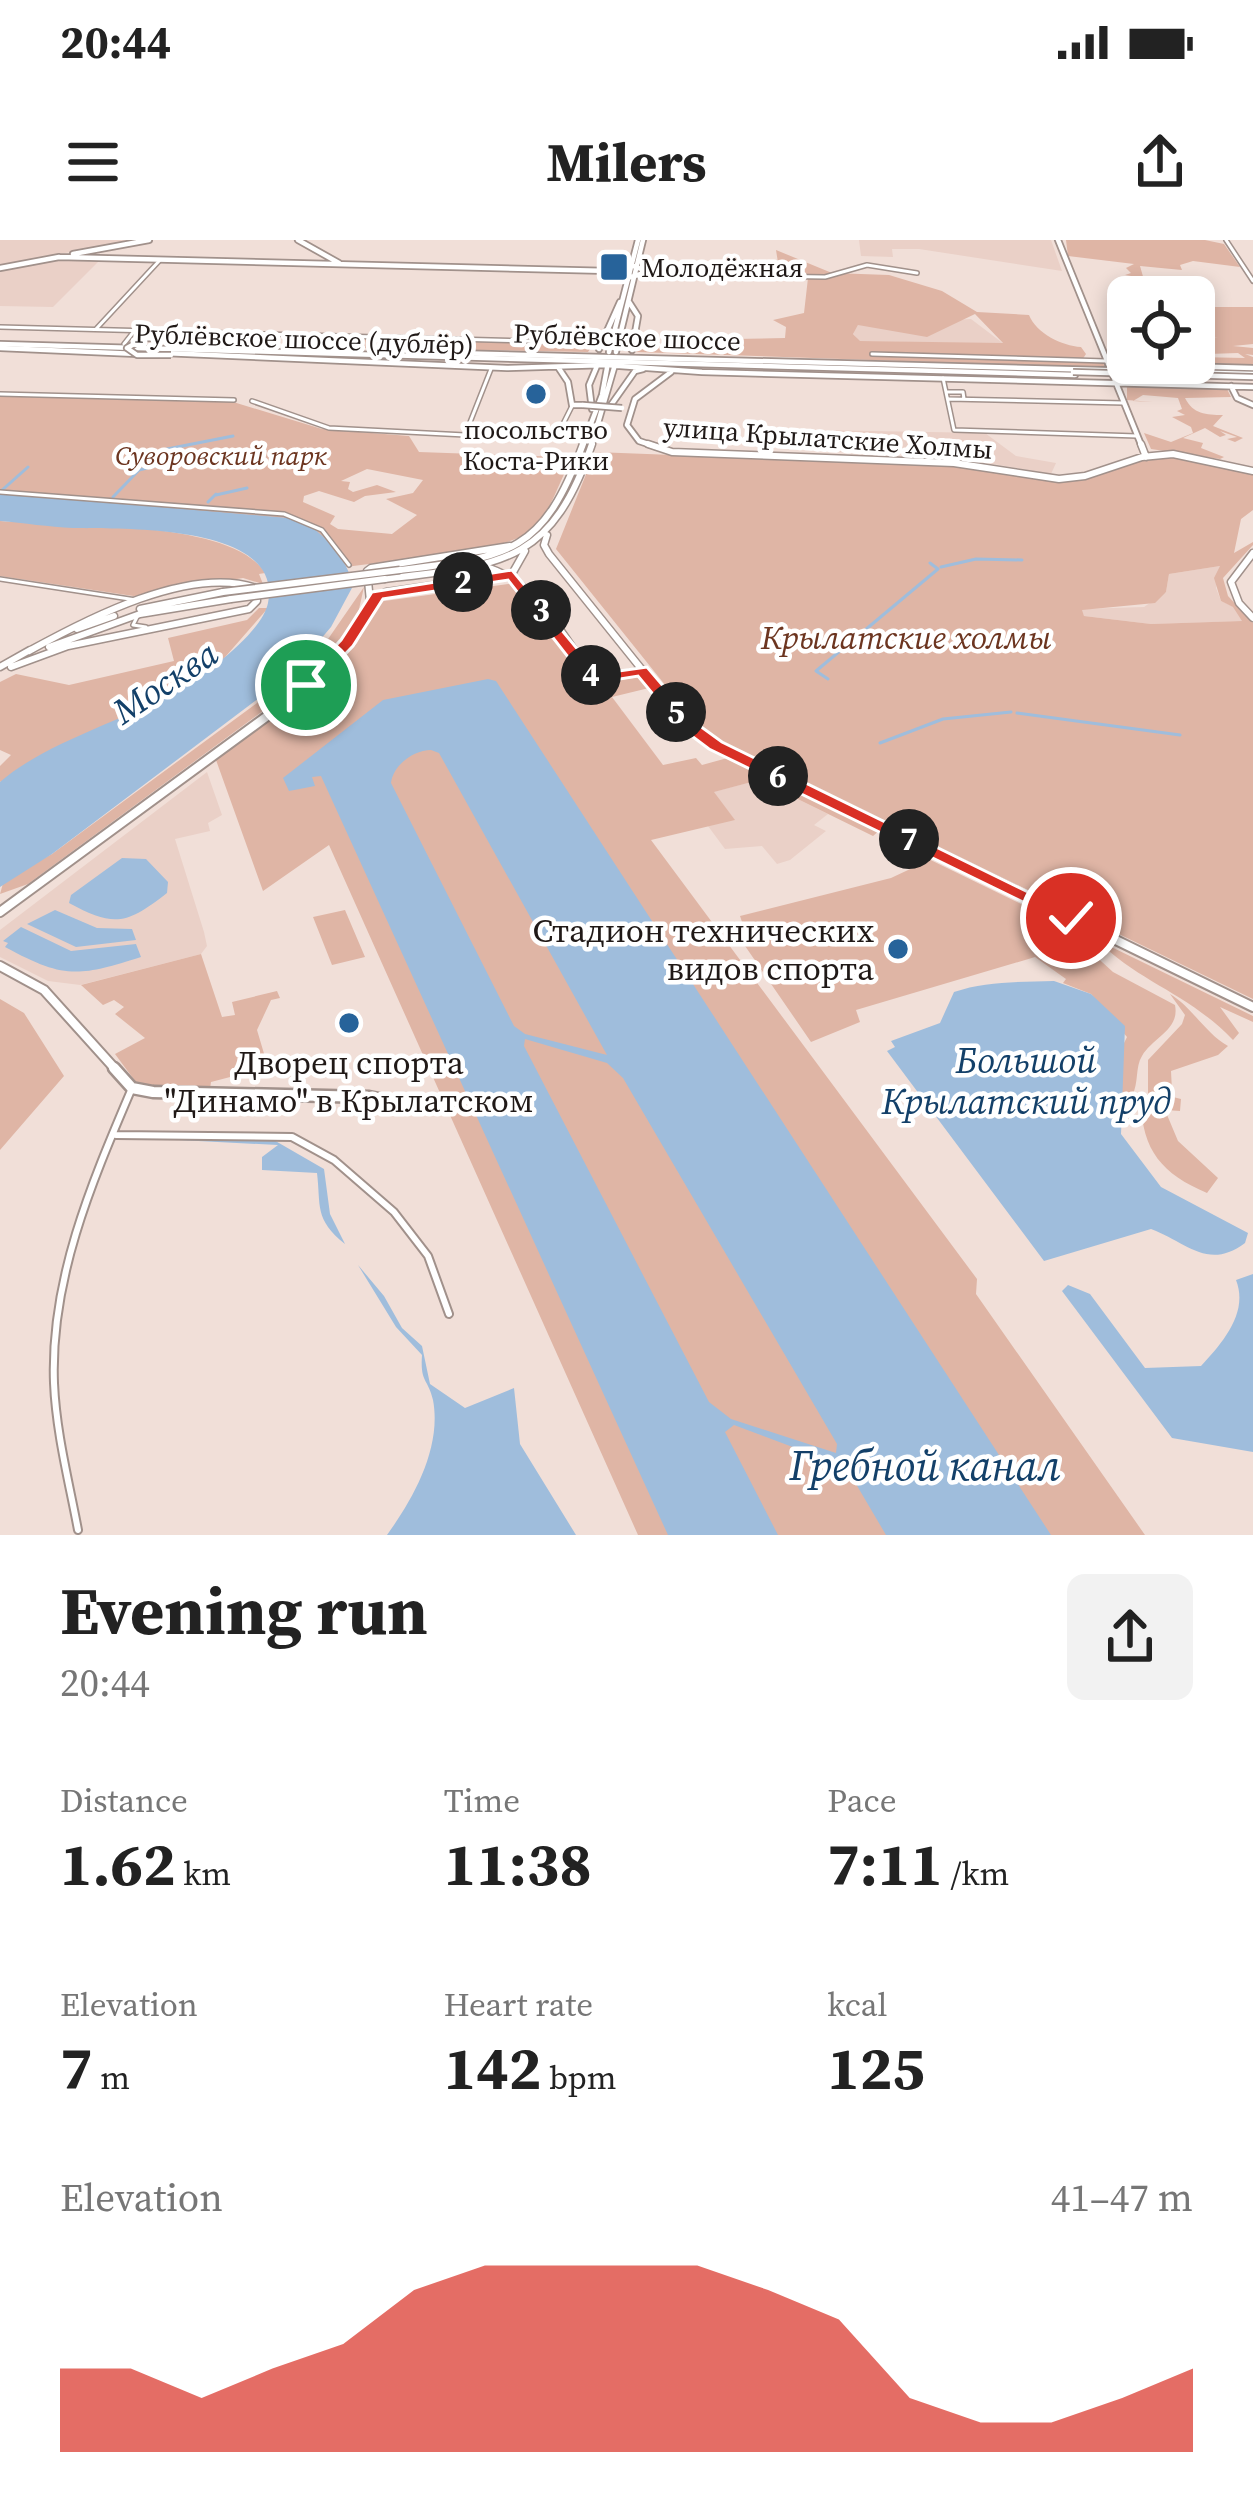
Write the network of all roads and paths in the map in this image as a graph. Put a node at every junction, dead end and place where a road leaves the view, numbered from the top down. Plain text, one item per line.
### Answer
1 (148, 240) edge
2 (298, 240) edge
3 (641, 240) edge
4 (1058, 240) edge
5 (1226, 240) edge
6 (86, 255) junction
7 (160, 260) junction
8 (341, 264) junction
9 (0, 268) edge
10 (633, 272) junction
11 (917, 273) dead end
12 (1253, 281) edge
13 (625, 299) junction
14 (0, 327) edge
15 (96, 328) junction
16 (135, 330) junction
17 (0, 344) edge
18 (10, 344) junction
19 (124, 344) junction
20 (599, 345) junction
21 (258, 347) junction
22 (632, 350) junction
23 (80, 352) junction
24 (612, 352) dead end
25 (454, 353) junction
26 (585, 353) junction
27 (872, 354) dead end
28 (646, 356) junction
29 (803, 360) junction
30 (370, 361) junction
31 (1107, 362) edge
32 (697, 363) junction
33 (831, 363) junction
34 (1107, 364) edge
35 (1107, 364) edge
36 (597, 365) junction
37 (558, 367) junction
38 (644, 367) junction
39 (491, 368) junction
40 (678, 370) junction
41 (1095, 370) junction
42 (932, 371) junction
43 (593, 373) junction
44 (1215, 373) edge
45 (766, 374) junction
46 (1074, 374) junction
47 (1215, 374) edge
48 (1253, 377) edge
49 (943, 378) junction
50 (656, 382) junction
51 (1107, 383) edge
52 (1116, 384) edge
53 (1154, 384) edge
54 (628, 385) junction
55 (1231, 386) junction
56 (946, 392) junction
57 (0, 394) edge
58 (948, 399) junction
59 (964, 399) junction
60 (234, 400) dead end
61 (252, 401) dead end
62 (1124, 404) junction
63 (572, 405) junction
64 (1253, 405) edge
65 (626, 408) junction
66 (602, 416) junction
67 (590, 424) junction
68 (468, 430) junction
69 (1138, 439) junction
70 (1170, 454) junction
71 (1146, 457) junction
72 (1253, 471) edge
73 (0, 492) edge
74 (543, 534) junction
75 (526, 550) junction
76 (1253, 553) edge
77 (549, 554) junction
78 (349, 565) dead end
79 (472, 568) junction
80 (512, 574) junction
81 (0, 579) edge
82 (370, 584) junction
83 (386, 592) junction
84 (137, 600) junction
85 (370, 601) junction
86 (154, 611) junction
87 (1253, 617) edge
88 (164, 626) junction
89 (29, 651) junction
90 (11, 667) junction
91 (0, 670) edge
92 (641, 670) junction
93 (0, 912) edge
94 (0, 966) edge
95 (1253, 1007) edge
96 (132, 1088) junction
97 (419, 1107) dead end
98 (114, 1135) junction
99 (449, 1314) dead end
100 (78, 1530) dead end

1 - 6 main road
2 - 8 main road
3 - 10 main road
4 - 31 main road
5 - 12 street
6 - 7 main road
6 - 9 main road
7 - 8 main road
7 - 15 street
8 - 10 main road
10 - 11 street
10 - 13 main road
13 - 20 main road
13 - 22 main road
13 - 24 main road
14 - 15 street, Рублёвское шоссе (дублёр)
15 - 16 street, Рублёвское шоссе (дублёр)
16 - 19 street
16 - 20 street, Рублёвское шоссе (дублёр)
17 - 18 main road, Рублёвское шоссе
17 - 19 main road, Рублёвское шоссе
17 - 23 main road, Рублёвское шоссе (дублёр)
18 - 23 main road
18 - 32 main road, Рублёвское шоссе
19 - 21 main road, Рублёвское шоссе
20 - 22 main road
20 - 26 main road
21 - 25 main road, Рублёвское шоссе
21 - 30 main road, bridge
22 - 28 main road
23 - 30 main road, Рублёвское шоссе (дублёр)
25 - 26 main road, Рублёвское шоссе (дублёр)
25 - 33 main road, Рублёвское шоссе
26 - 28 main road, Рублёвское шоссе (дублёр)
27 - 34 street
28 - 29 main road, Рублёвское шоссе (дублёр)
29 - 33 main road
29 - 41 main road, Рублёвское шоссе (дублёр)
30 - 39 main road, Рублёвское шоссе (дублёр)
32 - 42 main road, Рублёвское шоссе
32 - 45 main road
33 - 46 main road, Рублёвское шоссе
35 - 41 main road, Рублёвское шоссе (дублёр)
36 - 37 main road, Рублёвское шоссе (дублёр)
36 - 38 main road, Рублёвское шоссе (дублёр)
36 - 43 main road
37 - 39 main road, Рублёвское шоссе (дублёр)
37 - 43 main road
37 - 63 main road
38 - 40 main road, Рублёвское шоссе (дублёр)
38 - 54 main road
39 - 68 street
40 - 45 main road, Рублёвское шоссе (дублёр)
40 - 50 main road, улица Крылатские Холмы
41 - 42 main road
42 - 46 main road, Рублёвское шоссе
43 - 67 main road
44 - 48 main road
45 - 49 main road, Рублёвское шоссе (дублёр)
46 - 48 main road, Рублёвское шоссе, bridge
47 - 48 main road, Рублёвское шоссе (дублёр)
48 - 55 main road, Рублёвское шоссе (дублёр)
49 - 51 main road, Рублёвское шоссе (дублёр)
49 - 56 street
50 - 54 main road
50 - 65 main road, улица Крылатские Холмы
52 - 62 main road
53 - 55 main road, Рублёвское шоссе (дублёр)
54 - 66 main road
55 - 64 main road
56 - 58 street
56 - 59 street
57 - 60 street
58 - 59 street
58 - 69 street
59 - 62 street
61 - 68 street
62 - 69 main road
63 - 65 main road, bridge
63 - 68 street
65 - 71 main road, улица Крылатские Холмы
66 - 67 main road
66 - 74 main road
67 - 74 main road
69 - 70 main road
69 - 71 main road
70 - 71 main road, улица Крылатские Холмы
70 - 72 main road, улица Крылатские Холмы
73 - 78 street
74 - 75 main road
74 - 77 main road
74 - 82 main road
74 - 89 main road, bridge
75 - 77 main road
75 - 79 main road
75 - 80 main road
76 - 87 main road
77 - 92 main road
79 - 80 main road
79 - 86 main road, bridge
80 - 83 main road
80 - 92 main road
81 - 84 street
82 - 83 main road
82 - 85 main road
83 - 85 main road
84 - 88 main road
84 - 89 main road
85 - 93 main road
86 - 88 street
86 - 90 main road
88 - 90 main road
89 - 91 main road
90 - 91 main road
92 - 95 main road
94 - 96 main road
96 - 97 main road
96 - 98 street
98 - 99 street
98 - 100 street

